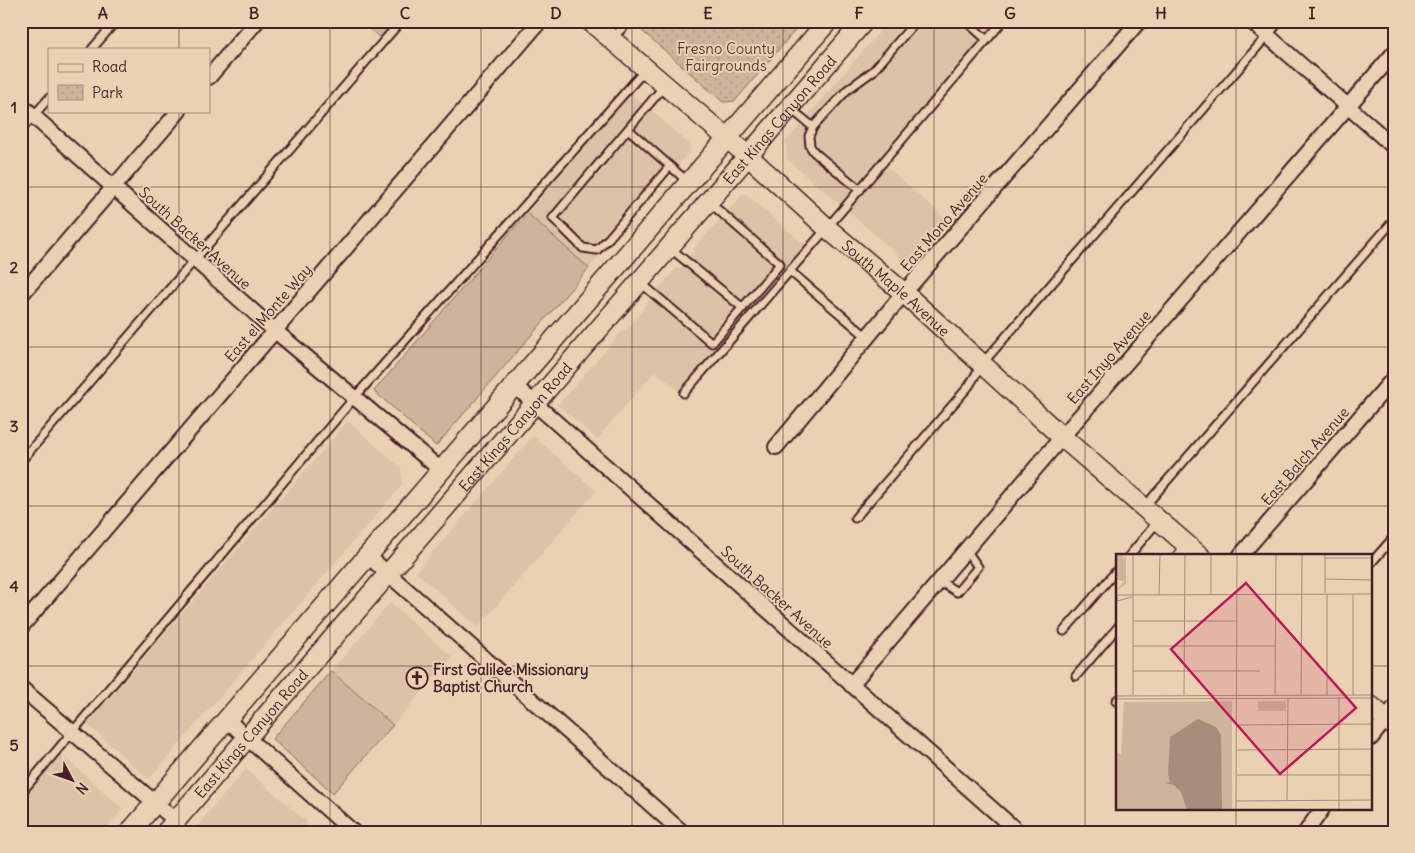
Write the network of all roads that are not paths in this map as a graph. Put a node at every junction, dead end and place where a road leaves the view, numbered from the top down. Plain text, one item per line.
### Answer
1 (116, 21) edge
2 (257, 21) edge
3 (401, 21) edge
4 (540, 21) edge
5 (590, 21) edge
6 (630, 21) edge
7 (828, 21) edge
8 (864, 21) edge
9 (916, 21) edge
10 (966, 21) edge
11 (1003, 21) edge
12 (1140, 21) edge
13 (1251, 21) edge
14 (1280, 21) edge
15 (1268, 36) junction
16 (611, 39) junction
17 (988, 40) junction
18 (93, 48) edge
19 (1394, 53) edge
20 (647, 69) junction
21 (210, 76) edge
22 (666, 85) junction
23 (48, 99) edge
24 (21, 105) edge
25 (1347, 106) junction
26 (790, 107) junction
27 (178, 112) edge
28 (34, 116) junction
29 (813, 127) junction
30 (628, 129) junction
31 (21, 130) edge
32 (727, 138) junction
33 (1394, 147) edge
34 (748, 156) junction
35 (670, 166) junction
36 (688, 182) junction
37 (113, 186) junction
38 (860, 190) junction
39 (709, 202) junction
40 (1394, 220) edge
41 (827, 228) junction
42 (669, 247) junction
43 (195, 259) junction
44 (790, 271) junction
45 (640, 282) junction
46 (904, 293) junction
47 (21, 295) edge
48 (743, 308) junction
49 (274, 330) junction
50 (867, 337) junction
51 (982, 364) junction
52 (1394, 378) edge
53 (515, 386) junction
54 (684, 393) dead end
55 (354, 398) junction
56 (535, 403) junction
57 (1062, 437) junction
58 (776, 447) dead end
59 (21, 462) edge
60 (441, 470) junction
61 (1144, 507) junction
62 (855, 518) dead end
63 (1159, 520) junction
64 (1394, 537) edge
65 (966, 550) junction
66 (1188, 552) edge
67 (1131, 554) edge
68 (1242, 554) edge
69 (368, 556) junction
70 (1372, 562) edge
71 (1116, 571) edge
72 (388, 574) junction
73 (939, 581) junction
74 (21, 628) edge
75 (1116, 629) edge
76 (1064, 631) dead end
77 (1076, 676) dead end
78 (851, 685) junction
79 (21, 688) edge
80 (1372, 707) edge
81 (1391, 717) edge
82 (227, 720) junction
83 (72, 733) junction
84 (1372, 737) edge
85 (247, 738) junction
86 (21, 793) edge
87 (155, 803) junction
88 (1321, 810) edge
89 (170, 826) edge
90 (130, 832) edge
91 (353, 832) edge
92 (682, 832) edge
93 (1018, 832) edge
94 (1306, 832) edge

1 - 18 lane
2 - 21 street
3 - 43 lane
4 - 49 street, East el Monte Way
5 - 16 main road, South Maple Avenue
6 - 16 lane
7 - 32 main road, East Kings Canyon Road
8 - 26 main road, East Kings Canyon Road
9 - 29 lane
10 - 17 lane
11 - 17 lane
12 - 46 street, East Mono Avenue
13 - 15 street
14 - 15 lane
15 - 25 street
15 - 51 lane
16 - 20 main road, South Maple Avenue
17 - 38 lane
19 - 25 street, East Inyo Avenue
20 - 22 main road, South Maple Avenue
20 - 55 lane
22 - 30 lane
22 - 32 main road, South Maple Avenue
23 - 28 lane
24 - 28 street, South Backer Avenue
25 - 33 street
25 - 57 street, East Inyo Avenue
26 - 29 lane
26 - 34 main road, East Kings Canyon Road
27 - 37 street
28 - 31 lane
28 - 37 street, South Backer Avenue
29 - 38 lane
30 - 35 lane
30 - 35 lane
32 - 34 main road, South Maple Avenue
32 - 36 main road, East Kings Canyon Road
34 - 39 main road, East Kings Canyon Road
34 - 41 main road, South Maple Avenue
35 - 36 lane
36 - 53 main road, East Kings Canyon Road
37 - 43 street, South Backer Avenue
37 - 47 street
38 - 41 lane
39 - 42 main road, East Kings Canyon Road
39 - 48 lane
40 - 61 lane
41 - 44 lane
41 - 46 main road, South Maple Avenue
42 - 45 main road, East Kings Canyon Road
42 - 48 lane
43 - 49 street, South Backer Avenue
43 - 59 lane
44 - 50 lane
44 - 54 lane
45 - 48 lane
45 - 56 main road, East Kings Canyon Road
46 - 50 street, East Mono Avenue
46 - 51 main road, South Maple Avenue
49 - 55 street, South Backer Avenue
49 - 74 street, East el Monte Way
50 - 58 street, East Mono Avenue
51 - 57 main road, South Maple Avenue
51 - 62 lane
52 - 68 street, East Balch Avenue
53 - 56 street, South Backer Avenue
53 - 60 main road, East Kings Canyon Road
55 - 60 street, South Backer Avenue
55 - 83 lane
56 - 72 main road, East Kings Canyon Road
56 - 78 street, South Backer Avenue
57 - 61 main road, South Maple Avenue
57 - 65 street, East Inyo Avenue
60 - 69 main road, East Kings Canyon Road
61 - 63 main road, South Maple Avenue
63 - 66 main road, South Maple Avenue
63 - 67 lane
64 - 70 lane
65 - 73 street, East Inyo Avenue
65 - 73 lane
69 - 72 street
69 - 82 main road, East Kings Canyon Road
71 - 76 lane
72 - 85 main road, East Kings Canyon Road
72 - 92 street
73 - 78 street, East Inyo Avenue
75 - 77 lane
78 - 93 street, South Backer Avenue
79 - 83 street
80 - 81 main road
81 - 84 street
82 - 85 street
82 - 87 main road, East Kings Canyon Road
83 - 86 lane
83 - 87 street
85 - 89 main road, East Kings Canyon Road
85 - 91 street
87 - 89 street
87 - 90 main road, East Kings Canyon Road
88 - 94 street

